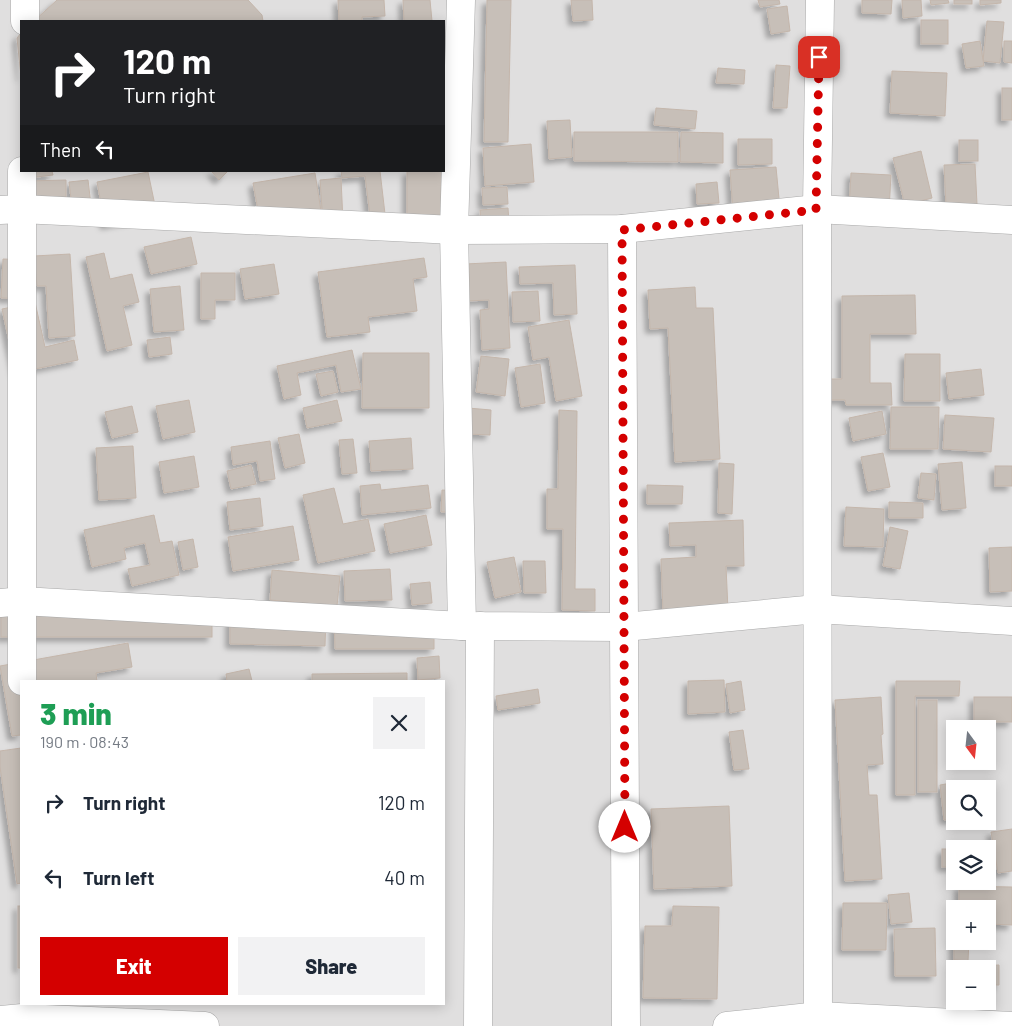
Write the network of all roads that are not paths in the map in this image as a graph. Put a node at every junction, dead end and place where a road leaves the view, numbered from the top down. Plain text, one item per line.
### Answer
1 (25, 0) edge
2 (461, 0) edge
3 (820, 0) edge
4 (25, 20) edge
5 (22, 172) edge
6 (11, 210) edge
7 (816, 210) junction
8 (1012, 220) edge
9 (454, 230) junction
10 (622, 230) junction
11 (11, 602) edge
12 (817, 609) junction
13 (1012, 621) edge
14 (471, 626) junction
15 (624, 627) junction
16 (22, 680) edge
17 (16, 1017) edge
18 (819, 1021) edge
19 (205, 1026) edge
20 (478, 1026) edge
21 (626, 1026) edge
22 (727, 1026) edge
23 (1012, 1026) edge

1 - 4 street
2 - 9 street
3 - 7 street
5 - 6 street
6 - 9 street
6 - 11 street
7 - 8 street
7 - 10 street
7 - 12 street
9 - 10 street
9 - 14 street
10 - 15 street
11 - 14 street
11 - 16 street
12 - 13 street
12 - 15 street
12 - 18 street
14 - 15 street
14 - 20 street
15 - 21 street
17 - 19 street
18 - 22 street
18 - 23 street

